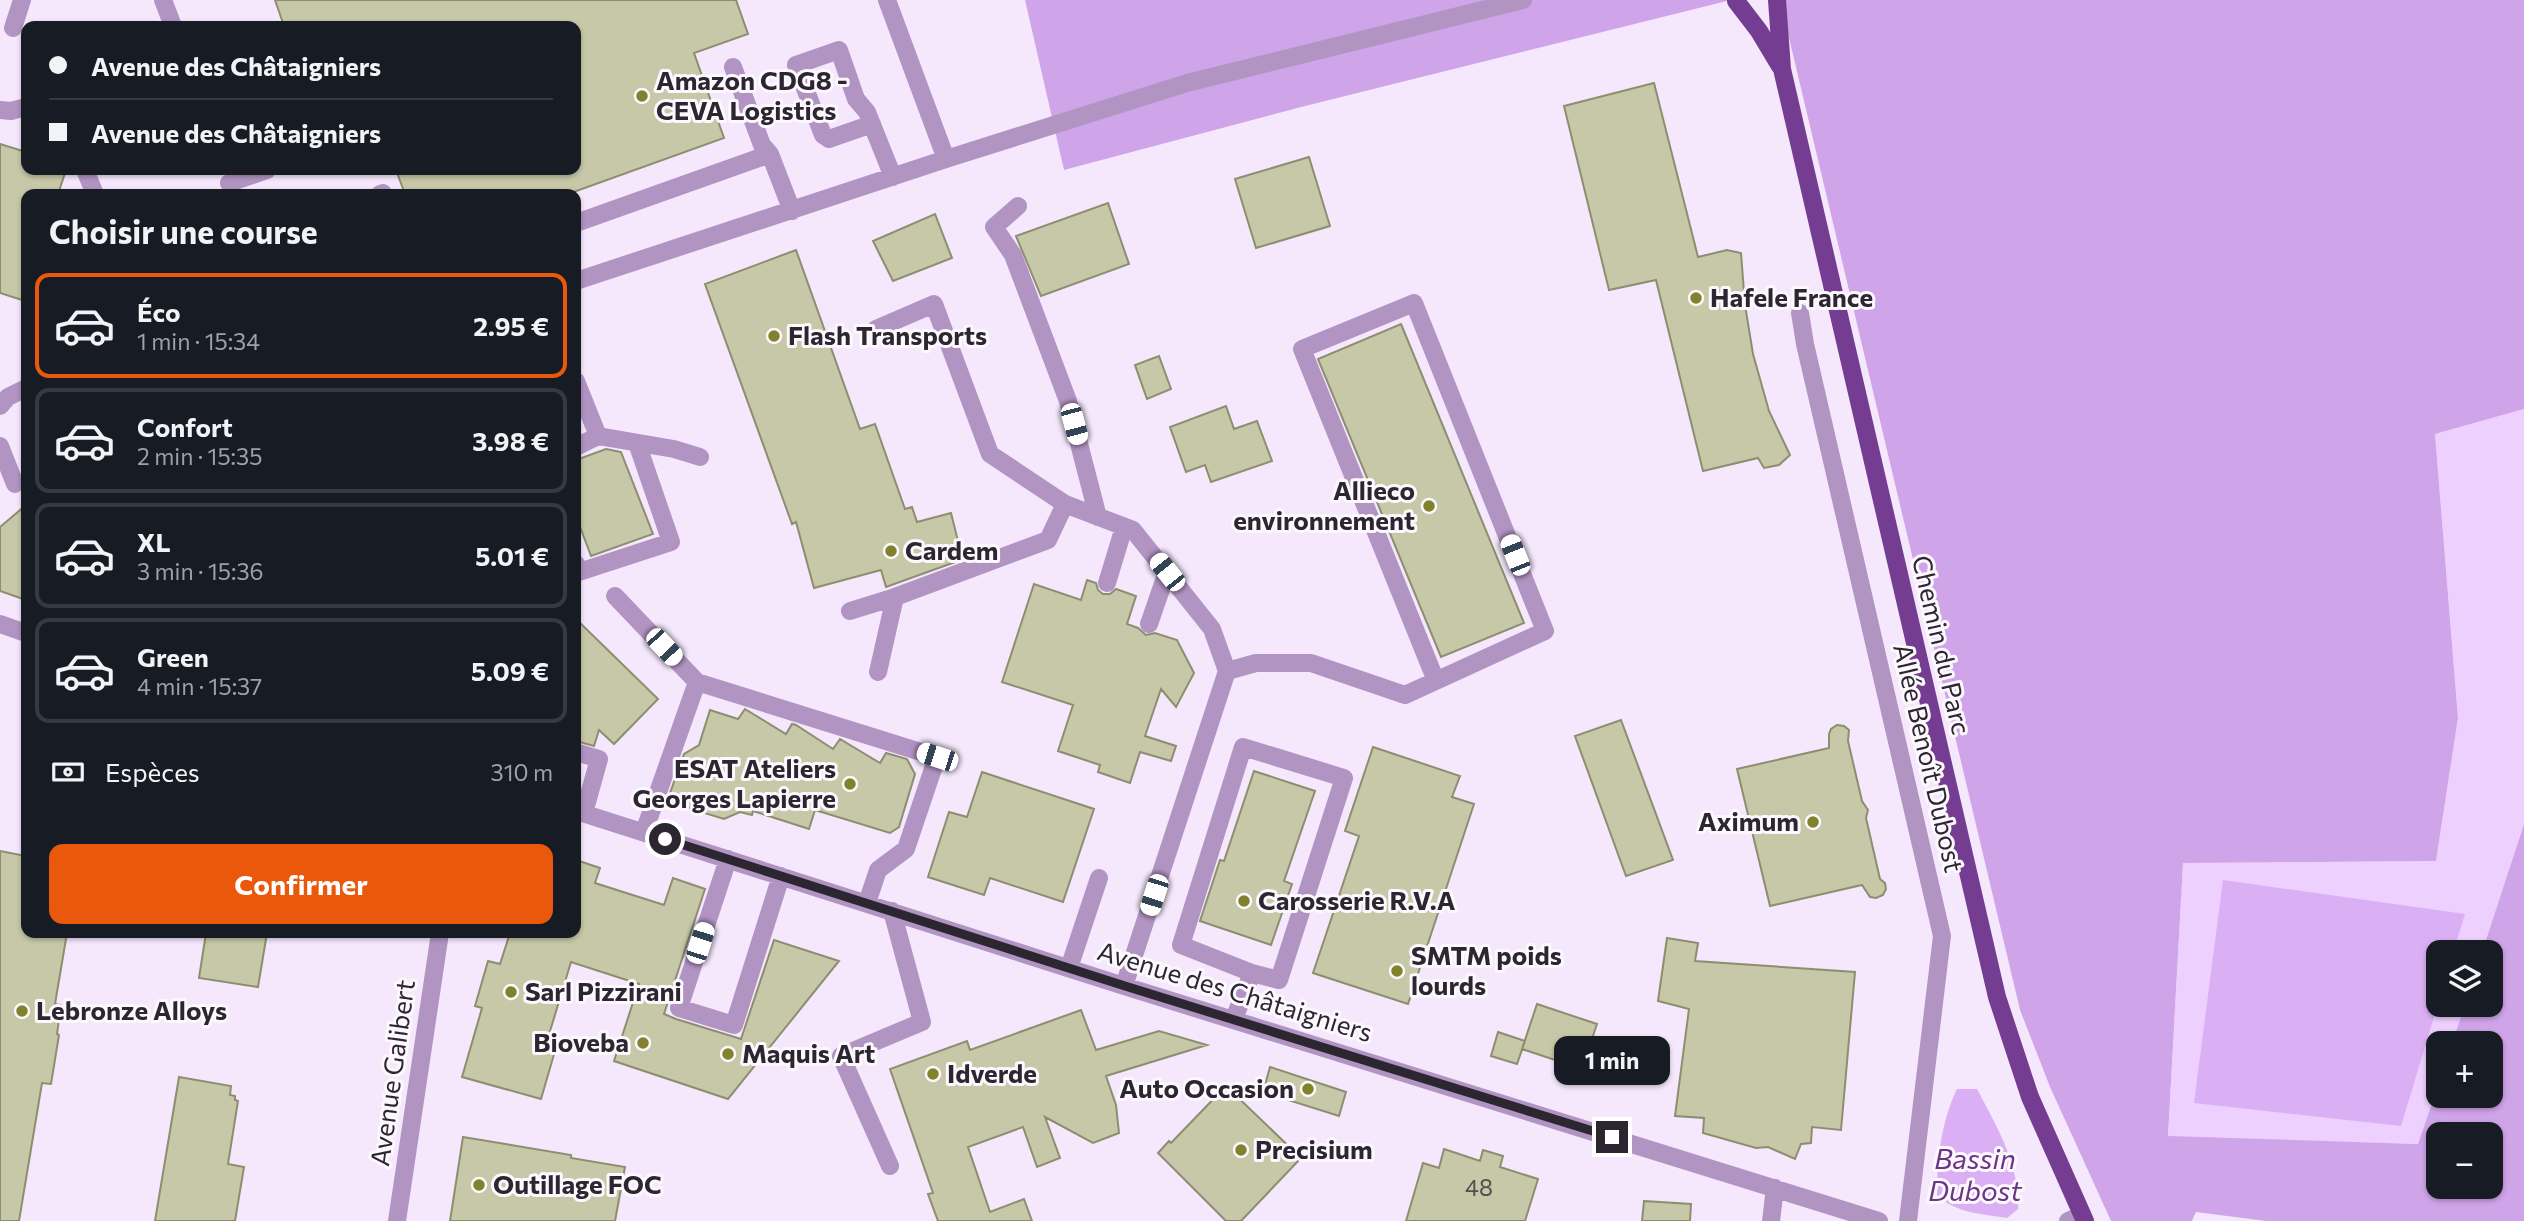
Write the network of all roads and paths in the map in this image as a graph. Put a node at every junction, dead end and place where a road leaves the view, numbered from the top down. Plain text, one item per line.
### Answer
1 (22, 0) edge
2 (163, 0) edge
3 (887, 0) edge
4 (1522, 0) edge
5 (1734, 0) edge
6 (1750, 0) edge
7 (1777, 0) edge
8 (171, 21) edge
9 (13, 30) edge
10 (733, 67) dead end
11 (1782, 69) junction
12 (21, 108) edge
13 (0, 110) edge
14 (872, 124) junction
15 (770, 154) junction
16 (946, 159) junction
17 (251, 175) edge
18 (893, 177) junction
19 (228, 182) edge
20 (1018, 206) dead end
21 (792, 211) junction
22 (581, 221) edge
23 (581, 279) edge
24 (1800, 313) dead end
25 (876, 329) dead end
26 (21, 390) edge
27 (581, 394) edge
28 (0, 406) edge
29 (598, 436) junction
30 (637, 443) junction
31 (581, 444) edge
32 (0, 446) edge
33 (700, 457) dead end
34 (14, 485) edge
35 (1065, 504) junction
36 (1098, 517) junction
37 (1124, 527) junction
38 (581, 571) edge
39 (1167, 572) junction
40 (1107, 583) dead end
41 (615, 596) dead end
42 (895, 597) junction
43 (850, 611) dead end
44 (0, 624) edge
45 (1149, 624) dead end
46 (21, 631) edge
47 (1227, 671) junction
48 (877, 672) dead end
49 (1436, 681) junction
50 (697, 682) junction
51 (581, 754) edge
52 (581, 809) edge
53 (581, 812) edge
54 (644, 832) junction
55 (728, 859) junction
56 (781, 876) junction
57 (1099, 878) dead end
58 (867, 903) junction
59 (892, 911) junction
60 (439, 938) edge
61 (1069, 968) junction
62 (1252, 973) junction
63 (1125, 986) junction
64 (1234, 1019) junction
65 (890, 1166) dead end
66 (1775, 1188) junction
67 (2078, 1219) edge
68 (397, 1221) edge
69 (1771, 1221) edge
70 (1879, 1221) edge
71 (1908, 1221) edge

1 - 9 street
2 - 8 street
3 - 16 street
4 - 16 street
5 - 6 main road
5 - 11 main road
7 - 11 main road
10 - 15 street
11 - 67 main road, Chemin du Parc
12 - 13 street
14 - 14 street
14 - 18 street
15 - 21 street
15 - 22 street
16 - 18 street
17 - 19 street
18 - 21 street
20 - 36 street
21 - 23 street
24 - 71 street, Allée Benoît Dubost
25 - 35 street
26 - 28 street
27 - 29 street
29 - 30 street
29 - 31 street
30 - 33 street
30 - 38 street
32 - 34 street
35 - 36 street
35 - 42 street
36 - 37 street
37 - 39 street
37 - 40 street
39 - 45 street
39 - 47 street
41 - 50 street
42 - 43 street
42 - 48 street
44 - 46 street
47 - 49 street
47 - 63 street
49 - 49 street
50 - 54 street
50 - 58 street
51 - 52 street
53 - 54 street, Avenue des Châtaigniers
54 - 55 street, Avenue des Châtaigniers
55 - 56 street, Avenue des Châtaigniers
55 - 56 street
56 - 58 street, Avenue des Châtaigniers
57 - 61 street
58 - 59 street, Avenue des Châtaigniers
59 - 61 street, Avenue des Châtaigniers
59 - 65 street
60 - 68 street, Avenue Galibert
61 - 63 street, Avenue des Châtaigniers
62 - 62 street
62 - 64 street
63 - 64 street, Avenue des Châtaigniers
64 - 66 street, Avenue des Châtaigniers
66 - 69 street
66 - 70 street, Avenue des Châtaigniers

